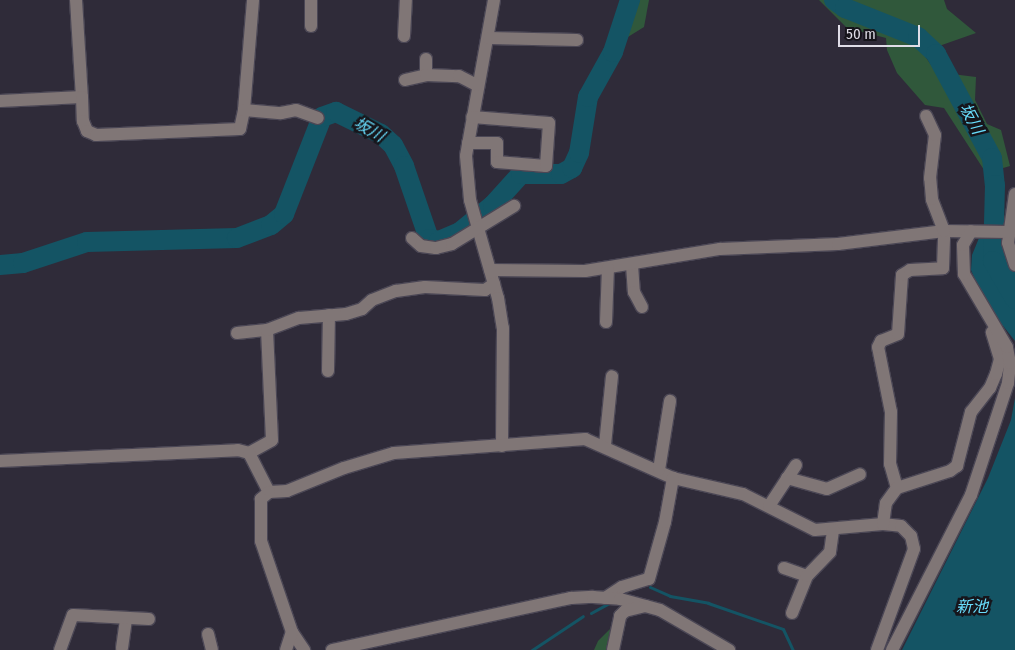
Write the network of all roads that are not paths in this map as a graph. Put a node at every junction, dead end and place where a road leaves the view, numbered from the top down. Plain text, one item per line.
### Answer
1 (76, 0) edge
2 (253, 0) edge
3 (311, 0) edge
4 (406, 0) edge
5 (494, 0) edge
6 (311, 26) dead end
7 (404, 36) dead end
8 (489, 38) junction
9 (577, 40) dead end
10 (426, 59) dead end
11 (426, 75) junction
12 (405, 80) dead end
13 (476, 85) junction
14 (82, 97) junction
15 (0, 101) edge
16 (244, 110) junction
17 (926, 116) dead end
18 (472, 117) junction
19 (318, 118) dead end
20 (468, 143) junction
21 (1015, 194) edge
22 (514, 206) dead end
23 (476, 220) junction
24 (975, 231) junction
25 (944, 232) junction
26 (1008, 232) junction
27 (412, 238) dead end
28 (632, 265) junction
29 (1015, 265) edge
30 (608, 268) junction
31 (490, 270) junction
32 (494, 284) junction
33 (642, 307) dead end
34 (329, 315) junction
35 (987, 316) junction
36 (606, 322) dead end
37 (267, 330) junction
38 (237, 334) dead end
39 (328, 371) dead end
40 (612, 376) dead end
41 (670, 401) dead end
42 (605, 445) junction
43 (502, 446) junction
44 (249, 453) junction
45 (0, 462) edge
46 (796, 465) dead end
47 (659, 470) junction
48 (860, 474) dead end
49 (673, 478) junction
50 (787, 478) junction
51 (897, 488) junction
52 (269, 492) junction
53 (769, 506) junction
54 (883, 524) junction
55 (833, 530) junction
56 (784, 568) dead end
57 (807, 576) junction
58 (648, 579) junction
59 (605, 598) junction
60 (642, 604) junction
61 (792, 612) dead end
62 (126, 618) junction
63 (149, 619) dead end
64 (292, 632) junction
65 (208, 634) dead end
66 (122, 648) dead end
67 (60, 650) edge
68 (212, 650) edge
69 (286, 650) edge
70 (304, 650) edge
71 (332, 650) edge
72 (613, 650) edge
73 (729, 650) edge
74 (877, 650) edge
75 (892, 650) edge

1 - 14 street
2 - 16 street
3 - 6 street
4 - 7 street
5 - 8 street
8 - 9 street
8 - 13 street
10 - 11 street
11 - 12 street
11 - 13 street
13 - 18 street
14 - 15 street
14 - 16 street
16 - 19 street
17 - 25 street
18 - 20 street
18 - 20 street
20 - 23 street
21 - 26 street
22 - 23 street
23 - 27 street
23 - 31 street
24 - 25 street
24 - 26 street
24 - 35 street
25 - 28 street
25 - 51 street
26 - 29 street
28 - 30 street
28 - 33 street
30 - 31 street
30 - 36 street
31 - 32 street
32 - 34 street
32 - 43 street
34 - 37 street
34 - 39 street
35 - 51 street
35 - 75 street
37 - 38 street
37 - 44 street
40 - 42 street
41 - 47 street
42 - 43 street
42 - 47 street
43 - 52 street
44 - 45 street
44 - 52 street
46 - 50 street
47 - 49 street
48 - 50 street
49 - 53 street
49 - 58 street
50 - 53 street
51 - 54 street
52 - 64 street
53 - 55 street
54 - 55 street
54 - 74 street
55 - 57 street
56 - 57 street
57 - 61 street
58 - 59 street
58 - 60 street
59 - 60 street
59 - 71 street
60 - 72 street
60 - 73 street
62 - 63 street
62 - 66 street
62 - 67 street
64 - 69 street
64 - 70 street
65 - 68 street

